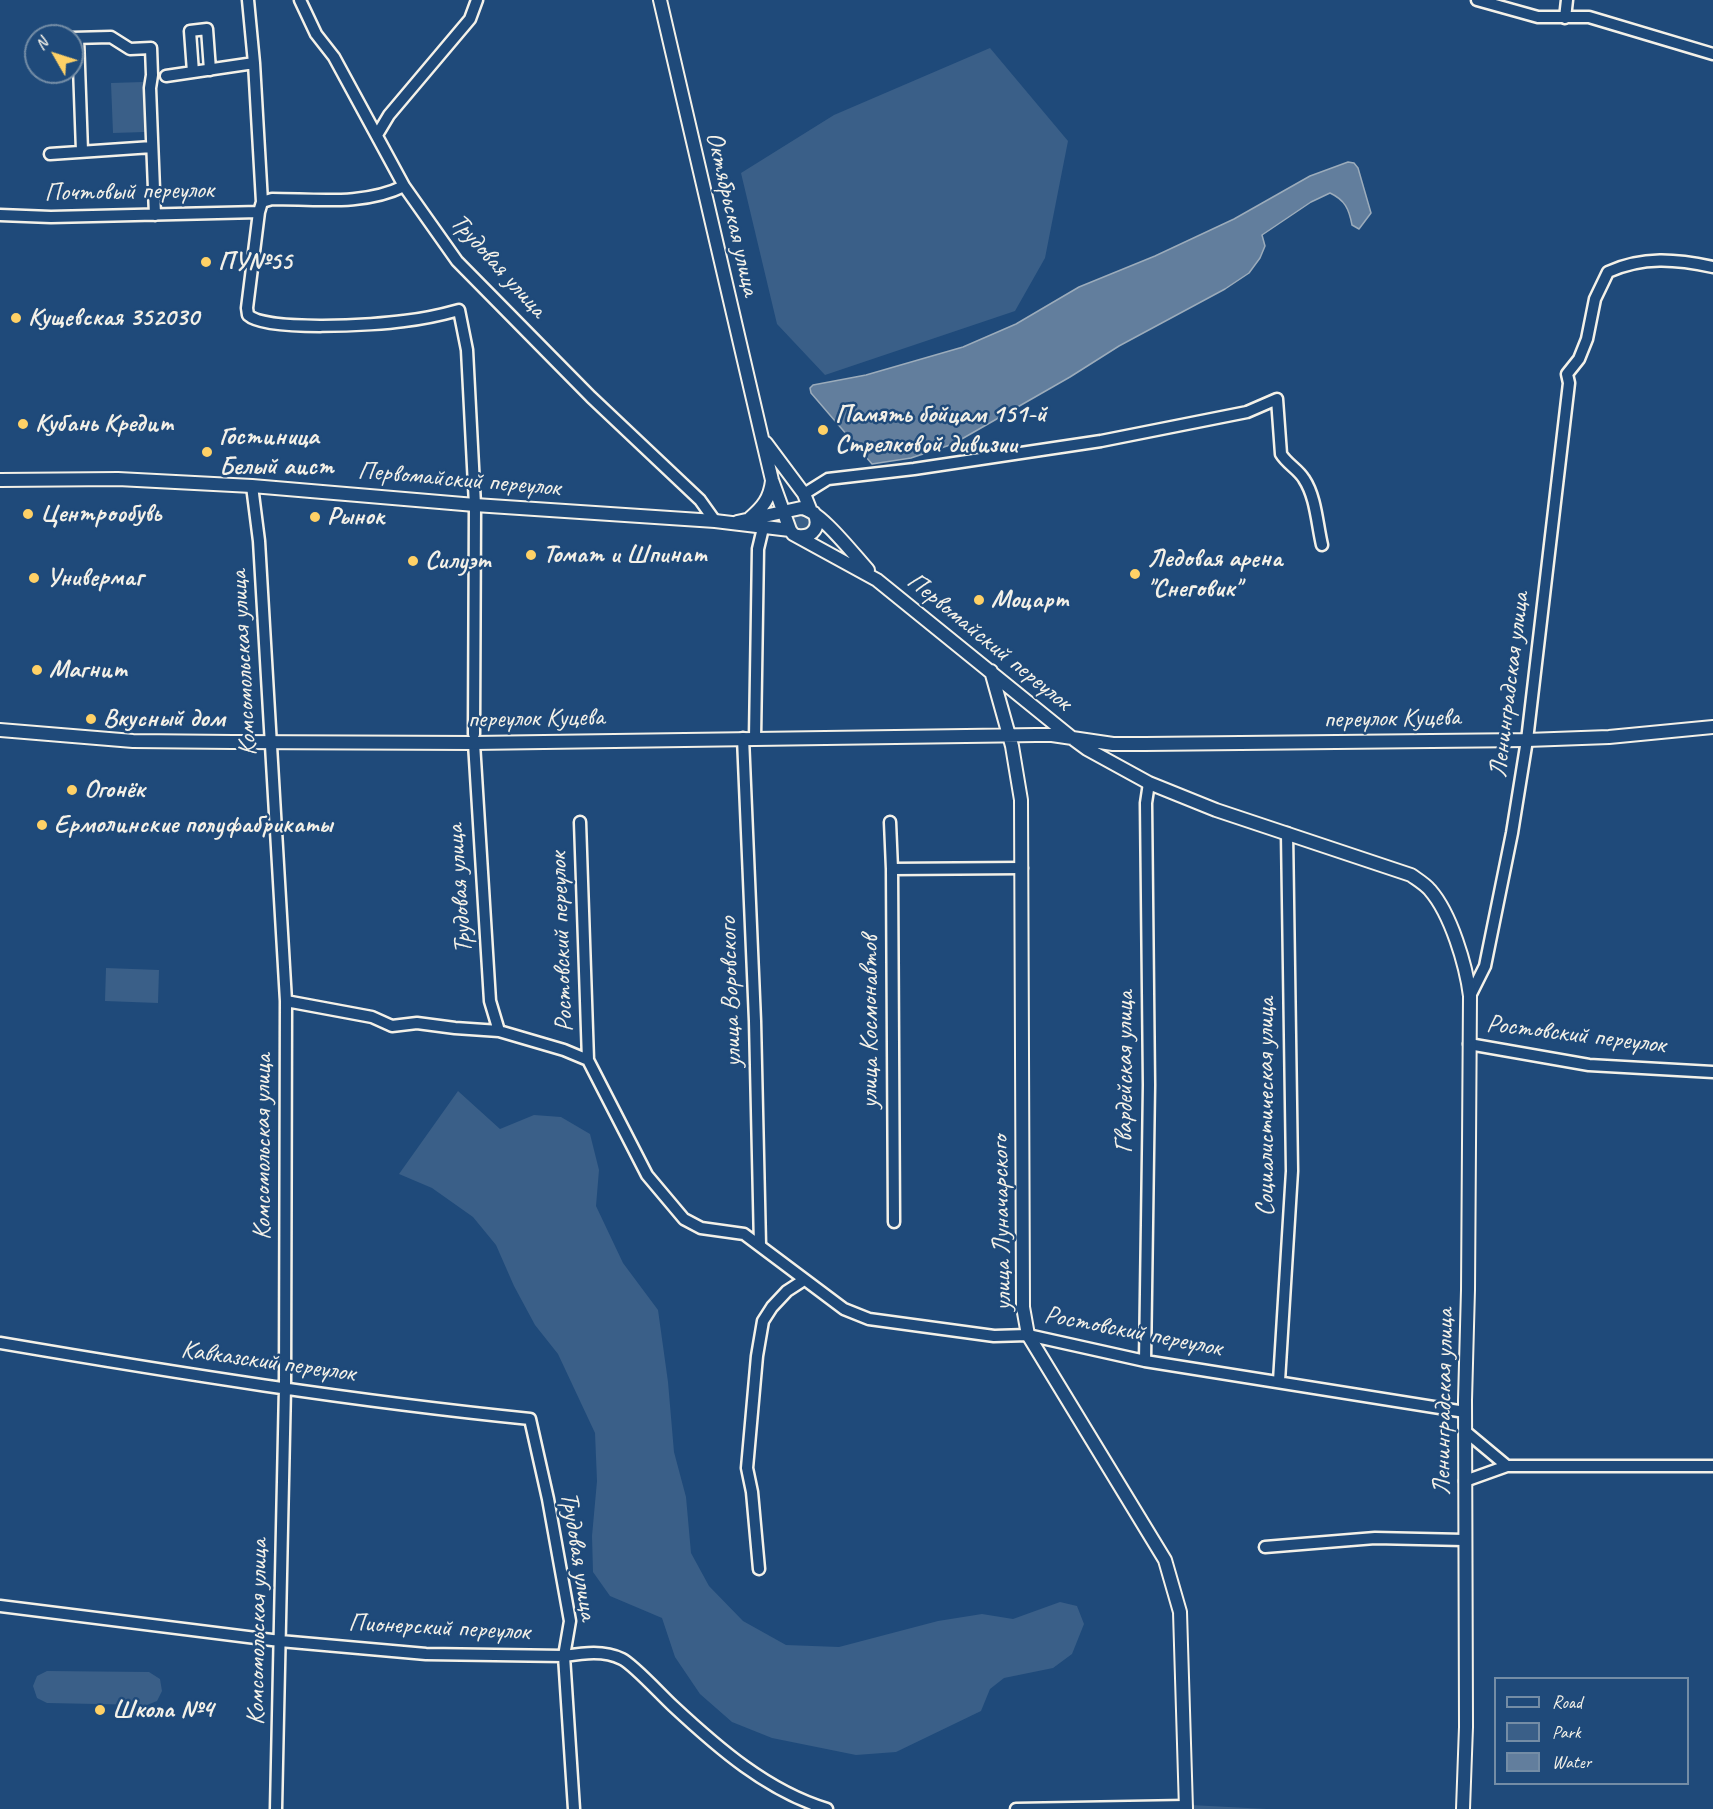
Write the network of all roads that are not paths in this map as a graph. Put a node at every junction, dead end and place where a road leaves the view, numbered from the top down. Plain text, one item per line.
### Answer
1 (248, 0) edge
2 (300, 0) edge
3 (660, 0) edge
4 (1477, 0) edge
5 (1567, 0) edge
6 (477, 1) edge
7 (1565, 18) junction
8 (84, 38) edge
9 (1713, 54) edge
10 (254, 63) junction
11 (210, 70) junction
12 (193, 72) junction
13 (166, 76) dead end
14 (78, 84) edge
15 (377, 135) junction
16 (152, 147) junction
17 (82, 151) junction
18 (50, 154) dead end
19 (404, 186) junction
20 (260, 207) junction
21 (155, 214) junction
22 (0, 215) edge
23 (1713, 267) edge
24 (762, 438) junction
25 (0, 480) edge
26 (772, 480) junction
27 (252, 486) junction
28 (804, 494) junction
29 (475, 506) junction
30 (750, 518) junction
31 (797, 518) junction
32 (715, 521) junction
33 (734, 523) junction
34 (763, 528) junction
35 (1322, 545) dead end
36 (877, 580) junction
37 (991, 671) junction
38 (1713, 728) edge
39 (0, 730) edge
40 (1009, 736) junction
41 (749, 738) junction
42 (1072, 738) junction
43 (474, 739) junction
44 (1527, 740) junction
45 (271, 741) junction
46 (1149, 783) junction
47 (580, 822) dead end
48 (890, 822) dead end
49 (1287, 833) junction
50 (1022, 868) junction
51 (892, 869) junction
52 (1443, 909) joint
53 (1470, 996) junction
54 (286, 1001) junction
55 (499, 1030) junction
56 (1469, 1044) junction
57 (588, 1060) junction
58 (1713, 1072) edge
59 (894, 1222) dead end
60 (760, 1245) junction
61 (804, 1280) junction
62 (1028, 1335) junction
63 (0, 1343) edge
64 (1145, 1360) junction
65 (1279, 1381) junction
66 (285, 1387) junction
67 (1465, 1412) junction
68 (530, 1419) joint
69 (1465, 1431) junction
70 (1507, 1466) junction
71 (1713, 1466) edge
72 (1465, 1481) junction
73 (1464, 1540) junction
74 (1265, 1547) dead end
75 (759, 1569) dead end
76 (0, 1606) edge
77 (280, 1641) junction
78 (564, 1656) junction
79 (1186, 1808) edge
80 (276, 1809) edge
81 (574, 1809) edge
82 (827, 1809) edge
83 (1016, 1809) edge
84 (1463, 1809) edge

1 - 10 street
2 - 15 street, Трудовая улица
3 - 24 street, Октябрьская улица
4 - 7 street
5 - 7 street
6 - 15 street
7 - 9 street
8 - 16 street
10 - 11 street
10 - 20 street
11 - 12 street
11 - 12 street
12 - 13 street
14 - 17 street
15 - 19 street, Трудовая улица
16 - 17 street
16 - 21 street
17 - 18 street
19 - 20 street, Почтовый переулок
19 - 32 street, Трудовая улица
20 - 21 street, Почтовый переулок
20 - 29 street, Трудовая улица
21 - 22 street, Почтовый переулок
23 - 44 street, Ленинградская улица
24 - 26 street, Октябрьская улица
24 - 28 street, Октябрьская улица
25 - 27 street, Первомайский переулок
26 - 30 street
26 - 31 street, Октябрьская улица
27 - 29 street, Первомайский переулок
27 - 45 street, Комсомольская улица
28 - 31 street, Октябрьская улица
28 - 35 street
29 - 32 street, Первомайский переулок
29 - 43 street, Трудовая улица
30 - 31 street, Первомайский переулок
30 - 33 street, Первомайский переулок
31 - 34 street, Первомайский переулок
31 - 36 street, Первомайский переулок
31 - 36 street, Первомайский переулок
32 - 33 street, Первомайский переулок
33 - 34 street, Первомайский переулок
34 - 41 street, улица Воровского
36 - 37 street, Первомайский переулок
37 - 40 street, улица Луначарского
37 - 42 street, Первомайский переулок
38 - 44 street, переулок Куцева
39 - 45 street, переулок Куцева
40 - 41 street, переулок Куцева
40 - 42 street, переулок Куцева
40 - 50 street, улица Луначарского
41 - 43 street, переулок Куцева
41 - 60 street, улица Воровского
42 - 44 street, переулок Куцева
42 - 46 street, переулок Куцева
43 - 45 street, переулок Куцева
43 - 55 street, Трудовая улица
44 - 53 street, Ленинградская улица
45 - 54 street, Комсомольская улица
46 - 49 street, переулок Куцева
46 - 64 street, Гвардейская улица
47 - 57 street, Ростовский переулок
48 - 51 street, улица Космонавтов
49 - 52 street, переулок Куцева
49 - 65 street, Социалистическая улица
50 - 51 street
50 - 62 street, улица Луначарского
51 - 59 street, улица Космонавтов
52 - 53 street, Ленинградская улица
53 - 56 street, Ленинградская улица
54 - 55 street, Ростовский переулок
54 - 66 street, Комсомольская улица
55 - 57 street, Ростовский переулок
56 - 58 street, Ростовский переулок
56 - 67 street, Ленинградская улица
57 - 60 street, Ростовский переулок
60 - 61 street, Ростовский переулок
61 - 62 street, Ростовский переулок
61 - 75 street
62 - 64 street, Ростовский переулок
62 - 79 street, улица Луначарского
63 - 66 street, Кавказский переулок
64 - 65 street, Ростовский переулок
65 - 67 street, Ростовский переулок
66 - 68 street, Кавказский переулок
66 - 77 street, Комсомольская улица
67 - 69 street, Ленинградская улица
68 - 78 street, Трудовая улица
69 - 70 street
69 - 72 street, Ленинградская улица
70 - 71 street
70 - 72 street
72 - 73 street, Ленинградская улица
73 - 74 street
73 - 84 street, Ленинградская улица
76 - 77 street, Пионерский переулок
77 - 78 street, Пионерский переулок
77 - 80 street, Комсомольская улица
78 - 81 street, Трудовая улица
78 - 82 street, Пионерский переулок
79 - 83 street

